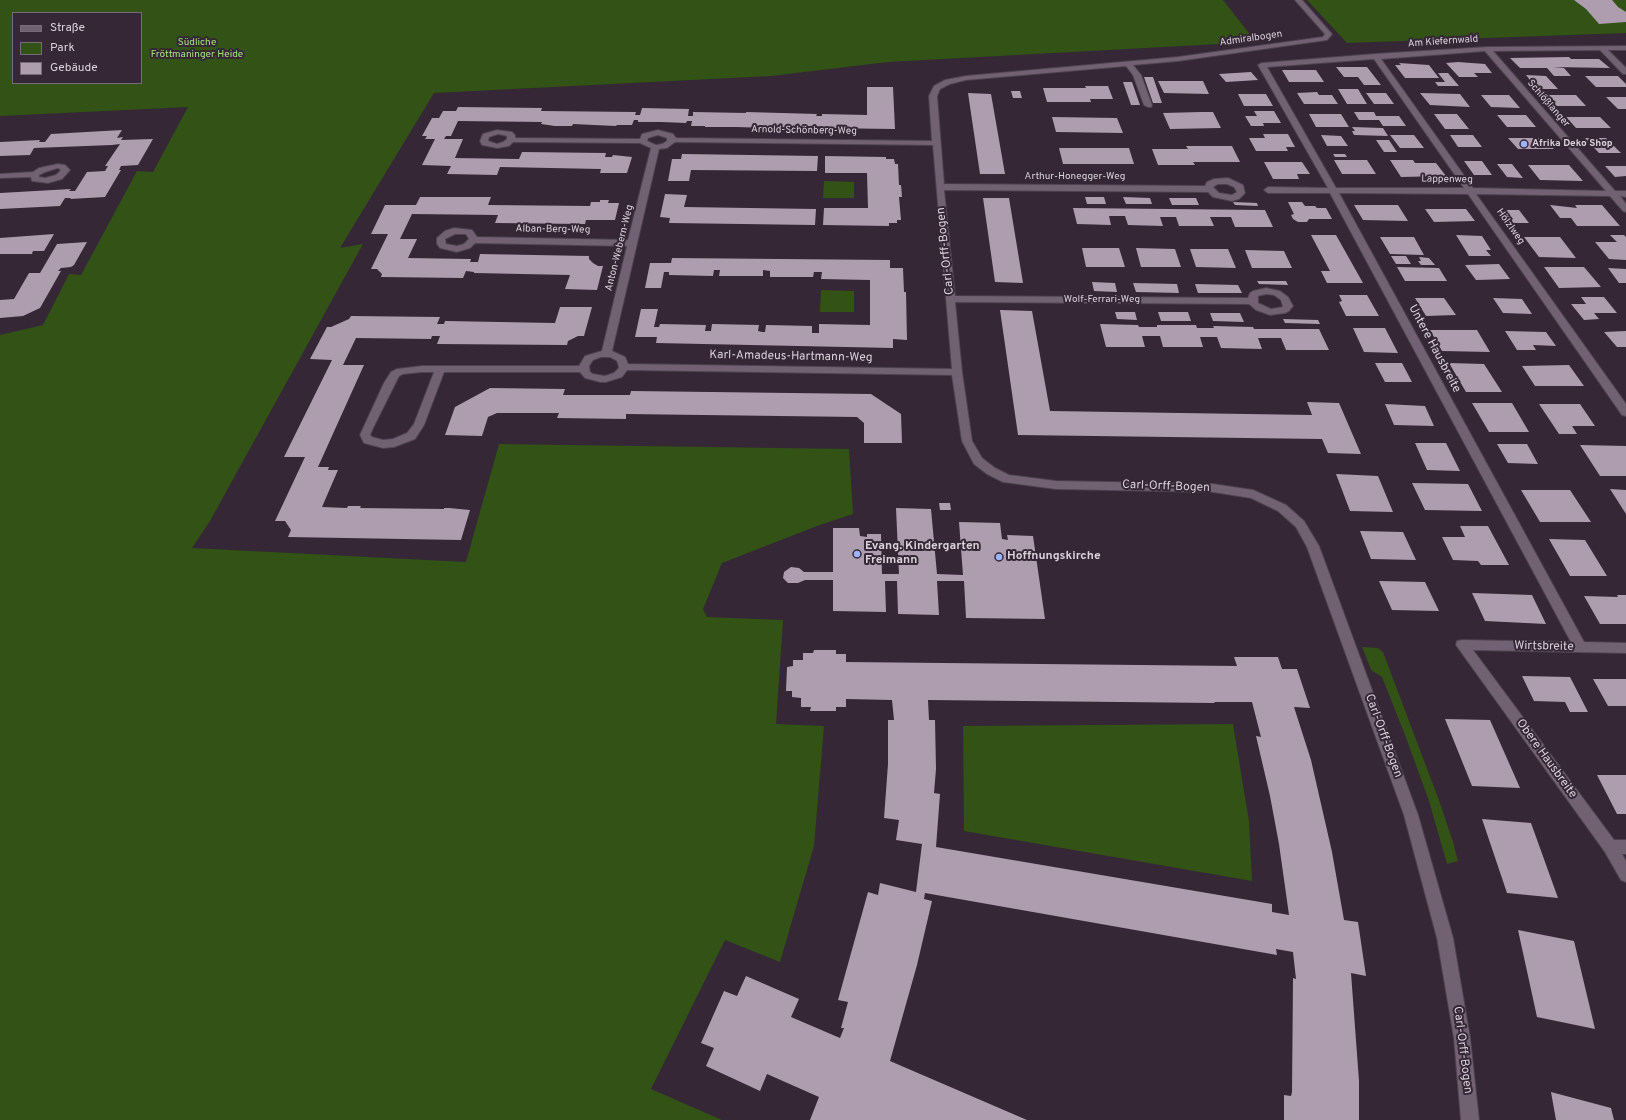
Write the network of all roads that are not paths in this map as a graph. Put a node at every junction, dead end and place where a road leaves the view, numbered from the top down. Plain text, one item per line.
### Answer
1 (1298, 0) edge
2 (1602, 48) junction
3 (1626, 48) edge
4 (1487, 49) junction
5 (1375, 56) junction
6 (1129, 65) junction
7 (1262, 65) joint
8 (1626, 72) edge
9 (1148, 105) dead end
10 (511, 140) dead end
11 (672, 140) junction
12 (643, 141) junction
13 (936, 143) junction
14 (655, 147) junction
15 (35, 174) dead end
16 (0, 176) edge
17 (940, 187) junction
18 (1210, 189) dead end
19 (1268, 190) dead end
20 (1333, 190) junction
21 (1471, 191) junction
22 (1613, 194) junction
23 (1626, 194) edge
24 (1626, 209) edge
25 (473, 240) dead end
26 (633, 243) junction
27 (951, 298) junction
28 (1252, 301) dead end
29 (606, 354) junction
30 (624, 367) junction
31 (440, 369) junction
32 (583, 369) junction
33 (957, 372) junction
34 (1626, 412) edge
35 (1462, 646) joint
36 (1580, 647) junction
37 (1626, 648) edge
38 (1610, 847) junction
39 (1626, 847) edge
40 (1626, 876) edge
41 (1470, 1120) edge

1 - 6 street, Admiralbogen
2 - 3 street, Am Kiefernwald
2 - 4 street, Am Kiefernwald
2 - 8 street
4 - 5 street, Am Kiefernwald
4 - 22 street, Schlößlanger
5 - 7 street, Am Kiefernwald
5 - 21 street, Hölzlweg
6 - 9 street
6 - 13 street, Carl-Orff-Bogen
7 - 20 street, Untere Hausbreite
10 - 12 street
11 - 12 street, Arnold-Schönberg-Weg
11 - 13 street, Arnold-Schönberg-Weg
11 - 14 street, Arnold-Schönberg-Weg
12 - 14 street
13 - 17 street, Carl-Orff-Bogen
14 - 26 street, Anton-Webern-Weg
15 - 16 street
17 - 18 street, Arthur-Honegger-Weg
17 - 27 street, Carl-Orff-Bogen
19 - 20 street, Lappenweg
20 - 21 street, Lappenweg
20 - 36 street, Untere Hausbreite
21 - 22 street, Lappenweg
21 - 34 street, Hölzlweg
22 - 23 street, Lappenweg
22 - 24 street, Schlößlanger
25 - 26 street, Alban-Berg-Weg
26 - 29 street, Anton-Webern-Weg
27 - 28 street, Wolf-Ferrari-Weg
27 - 33 street, Carl-Orff-Bogen
29 - 30 street
29 - 32 street
30 - 32 street
30 - 33 street, Karl-Amadeus-Hartmann-Weg
31 - 31 street
31 - 32 street
33 - 41 street, Carl-Orff-Bogen
35 - 36 street, Wirtsbreite
35 - 38 street, Obere Hausbreite
36 - 37 street, Wirtsbreite
38 - 39 street
38 - 40 street, Obere Hausbreite

